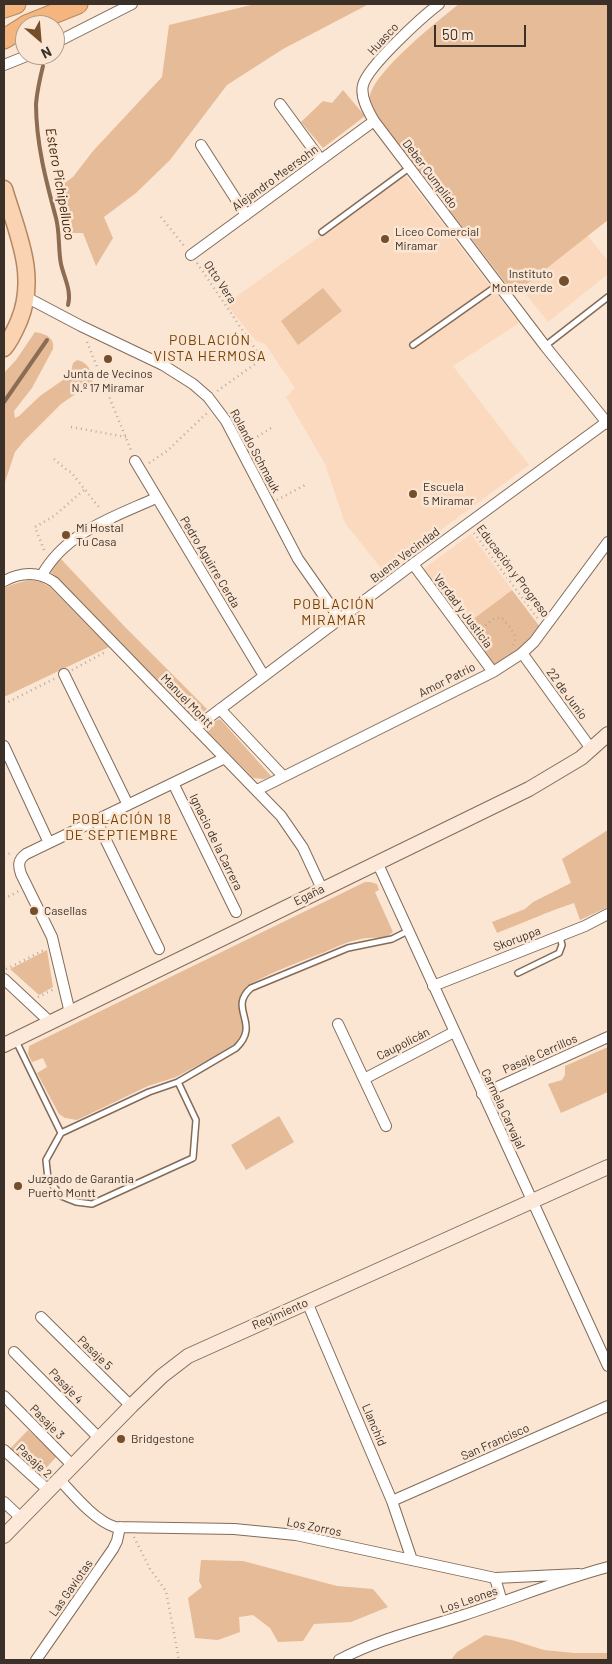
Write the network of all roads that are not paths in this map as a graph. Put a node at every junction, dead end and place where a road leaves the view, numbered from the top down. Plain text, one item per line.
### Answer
1 (16, 4) edge
2 (78, 4) edge
3 (132, 4) edge
4 (439, 4) edge
5 (4, 8) edge
6 (51, 15) edge
7 (15, 32) edge
8 (4, 39) edge
9 (65, 39) edge
10 (368, 73) joint
11 (280, 104) dead end
12 (374, 121) junction
13 (201, 145) dead end
14 (320, 160) junction
15 (410, 168) junction
16 (4, 189) edge
17 (246, 215) junction
18 (322, 232) dead end
19 (191, 255) road end
20 (498, 285) junction
21 (26, 297) junction
22 (608, 297) edge
23 (414, 345) dead end
24 (545, 346) junction
25 (4, 348) edge
26 (608, 422) edge
27 (137, 466) road end
28 (156, 498) junction
29 (608, 542) edge
30 (413, 564) junction
31 (42, 575) junction
32 (4, 581) edge
33 (340, 619) junction
34 (522, 653) junction
35 (493, 672) junction
36 (64, 674) dead end
37 (264, 676) junction
38 (220, 709) junction
39 (195, 728) junction
40 (608, 734) edge
41 (4, 746) edge
42 (592, 750) junction
43 (225, 758) junction
44 (283, 776) junction
45 (173, 783) junction
46 (256, 790) junction
47 (128, 805) junction
48 (96, 820) junction
49 (49, 843) junction
50 (376, 862) junction
51 (322, 889) junction
52 (236, 912) dead end
53 (608, 914) edge
54 (408, 931) junction
55 (559, 936) junction
56 (159, 949) dead end
57 (518, 973) dead end
58 (5, 974) edge
59 (433, 986) junction
60 (70, 1012) junction
61 (50, 1022) junction
62 (338, 1024) dead end
63 (454, 1032) junction
64 (608, 1037) edge
65 (10, 1042) edge
66 (364, 1079) junction
67 (178, 1082) junction
68 (482, 1094) junction
69 (386, 1126) dead end
70 (61, 1133) junction
71 (608, 1167) edge
72 (532, 1202) junction
73 (307, 1302) junction
74 (41, 1317) dead end
75 (14, 1352) dead end
76 (608, 1366) edge
77 (4, 1396) edge
78 (131, 1406) junction
79 (608, 1406) edge
80 (99, 1438) junction
81 (4, 1450) edge
82 (72, 1465) junction
83 (58, 1479) junction
84 (48, 1490) junction
85 (392, 1501) junction
86 (4, 1502) edge
87 (21, 1518) junction
88 (124, 1527) junction
89 (4, 1535) edge
90 (412, 1560) junction
91 (608, 1567) edge
92 (578, 1574) junction
93 (495, 1578) junction
94 (502, 1602) junction
95 (36, 1660) edge
96 (340, 1660) edge

1 - 5 highway
2 - 6 highway
3 - 9 street
4 - 10 street, Huasco
7 - 8 highway
10 - 12 street, Deber Cumplido
11 - 14 street
12 - 14 street, Alejandro Meersohn
12 - 15 street, Deber Cumplido
13 - 17 street
14 - 17 street, Alejandro Meersohn
15 - 18 lane
15 - 20 street, Deber Cumplido
16 - 21 main road
17 - 19 street, Alejandro Meersohn
20 - 23 lane
20 - 24 street, Deber Cumplido
21 - 25 main road
21 - 33 street, Rolando Schmauk
22 - 24 lane
24 - 26 street, Deber Cumplido
26 - 30 street, Buena Vecindad
27 - 28 street, Pedro Aguirre Cerda
28 - 31 street
28 - 37 street, Pedro Aguirre Cerda
29 - 34 street, Amor Patrio
30 - 33 street, Buena Vecindad
30 - 35 street, Verdad y Justicia
31 - 32 street
31 - 39 street, Manuel Montt
33 - 37 street, Buena Vecindad
34 - 35 street, Amor Patrio
34 - 42 street, 22 de Junio
35 - 44 street, Amor Patrio
36 - 47 street
37 - 38 street, Buena Vecindad
38 - 39 street, Buena Vecindad
38 - 44 street, Manuel Montt
39 - 43 street, Manuel Montt
40 - 42 main road, Egaña
41 - 49 street
42 - 50 main road, Egaña
43 - 45 street
43 - 46 street, Manuel Montt
44 - 46 street, Amor Patrio
45 - 47 street
45 - 52 street, Ignacio de la Carrera
46 - 51 street, Manuel Montt
47 - 48 street
48 - 49 street
48 - 56 street
49 - 60 street
50 - 51 main road, Egaña
50 - 54 street, Carmela Carvajal
51 - 60 main road, Egaña
53 - 55 street, Skoruppa
54 - 59 street, Carmela Carvajal
54 - 67 lane
55 - 57 lane
55 - 59 street, Skoruppa
58 - 61 street
59 - 63 street, Carmela Carvajal
60 - 61 main road, Egaña
61 - 65 main road, Egaña
62 - 66 street
63 - 66 street, Caupolicán
63 - 68 street, Carmela Carvajal
64 - 68 street, Pasaje Cerrillos
65 - 70 lane
66 - 69 street
67 - 70 lane
67 - 70 lane
68 - 72 street, Carmela Carvajal
71 - 72 main road, Regimiento
72 - 73 main road, Regimiento
72 - 76 street, Carmela Carvajal
73 - 78 main road, Regimiento
73 - 85 street, Llanchid
74 - 78 street, Pasaje 5
75 - 80 street, Pasaje 4
77 - 82 street, Pasaje 3
78 - 80 main road, Regimiento
79 - 85 street, San Francisco
80 - 82 main road, Regimiento
81 - 84 street, Pasaje 2
82 - 83 main road, Regimiento
83 - 84 main road, Regimiento
83 - 88 street, Los Zorros
84 - 87 main road, Regimiento
85 - 90 street, Llanchid
86 - 87 street
87 - 89 main road, Regimiento
88 - 90 street, Los Zorros
88 - 95 street, Las Gaviotas
90 - 93 street, Los Zorros
91 - 92 street, Los Leones
92 - 93 street, Los Zorros
92 - 94 street, Los Leones
93 - 94 street
94 - 96 street, Los Leones

